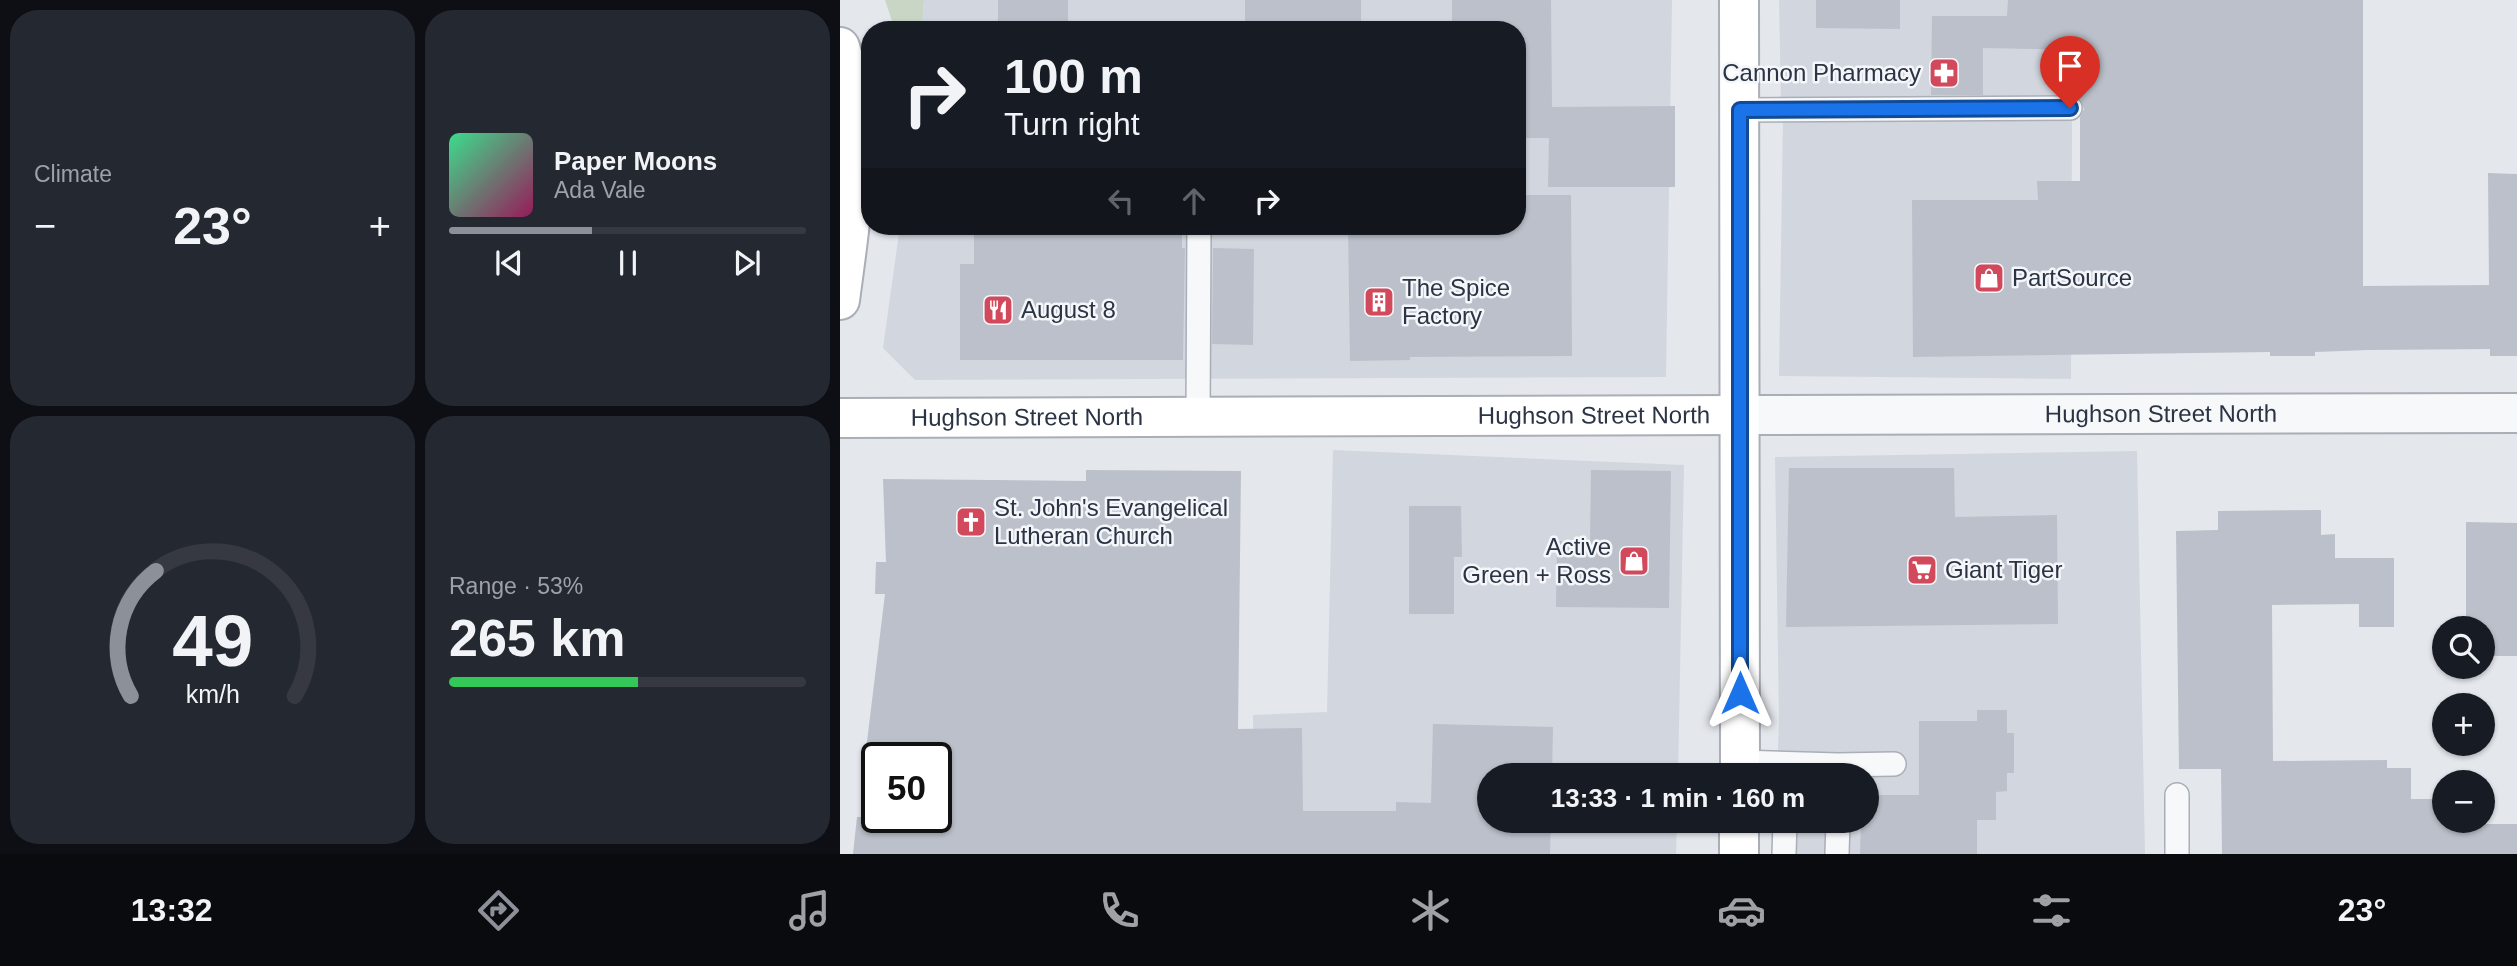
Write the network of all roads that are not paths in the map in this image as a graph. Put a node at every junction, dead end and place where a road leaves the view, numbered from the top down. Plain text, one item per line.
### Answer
1 (1739, 0) edge
2 (840, 47) edge
3 (2070, 108) dead end
4 (1740, 110) junction
5 (847, 132) edge
6 (1199, 235) edge
7 (840, 300) edge
8 (2517, 413) edge
9 (1739, 415) junction
10 (1198, 417) junction
11 (840, 418) edge
12 (1740, 763) edge
13 (1894, 764) dead end
14 (1879, 766) edge
15 (2177, 795) dead end
16 (1739, 833) edge
17 (1785, 833) edge
18 (1838, 833) edge
19 (1739, 854) edge
20 (1784, 854) edge
21 (1837, 854) edge
22 (2177, 854) edge

1 - 4 main road
2 - 5 main road
3 - 4 lane
4 - 9 main road
5 - 7 main road
6 - 10 lane
8 - 9 street, Hughson Street North
9 - 10 main road, Hughson Street North
9 - 12 main road
10 - 11 main road, Hughson Street North
13 - 14 lane
15 - 22 lane
16 - 19 main road
17 - 20 lane
18 - 21 lane

